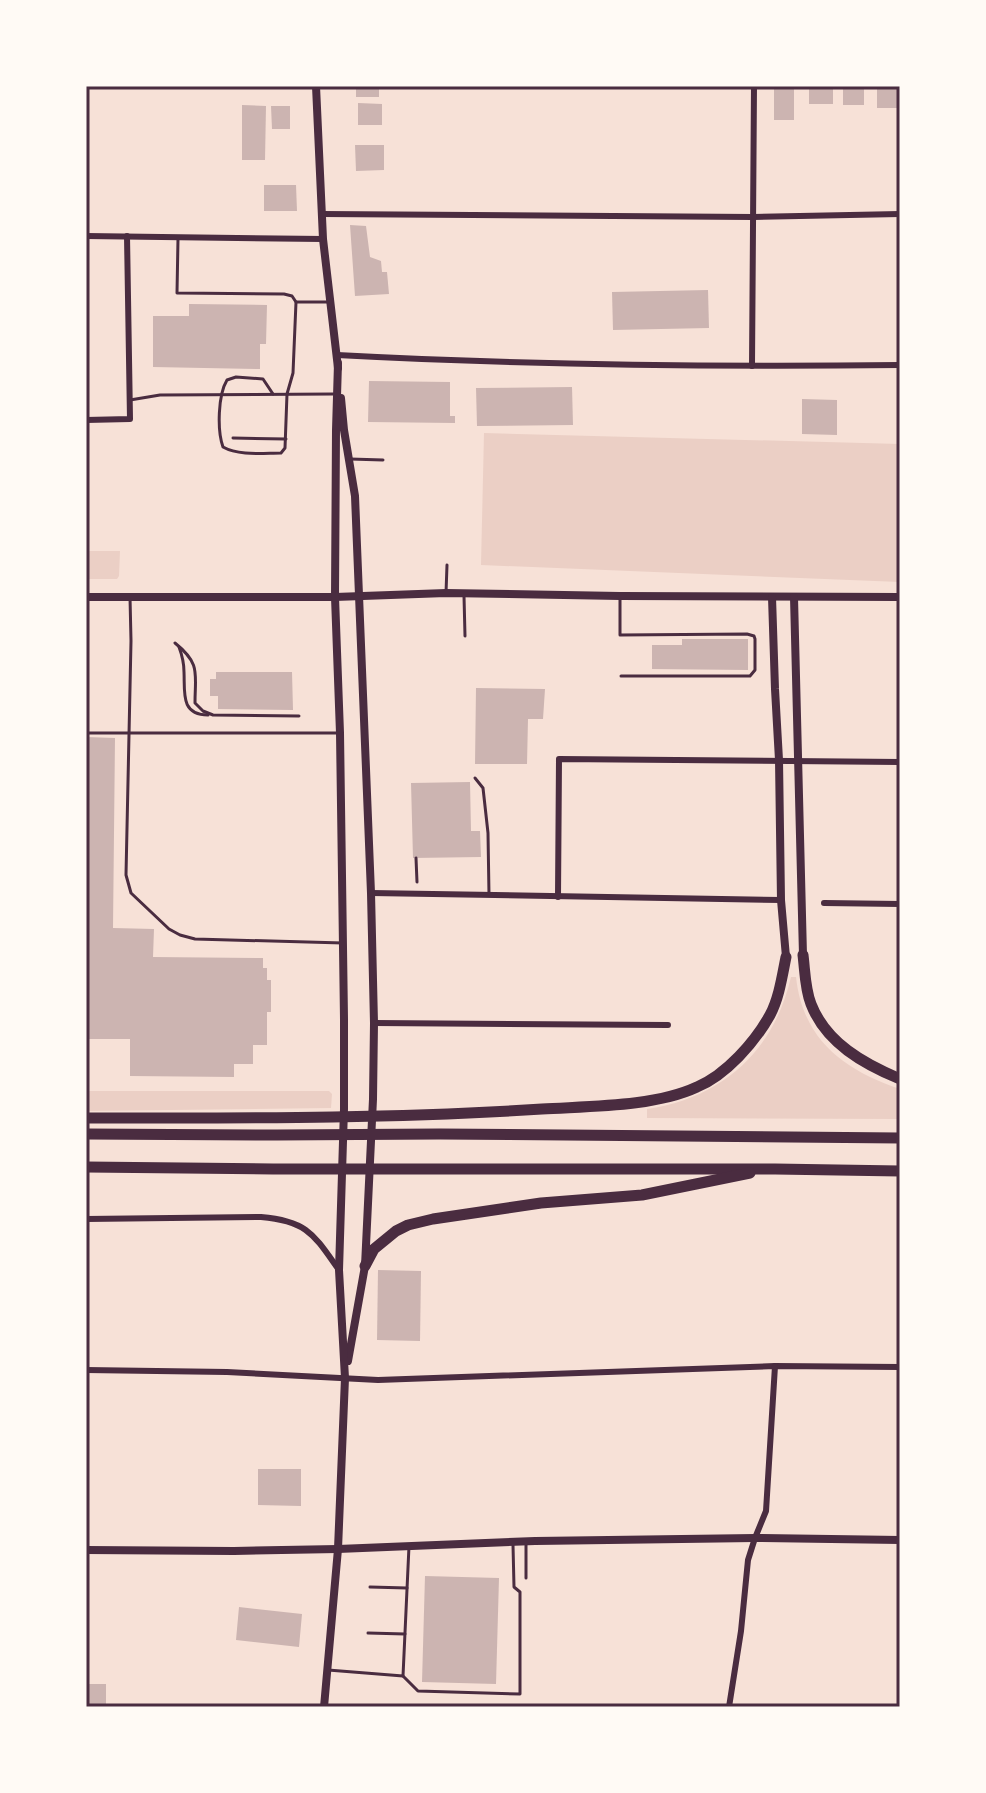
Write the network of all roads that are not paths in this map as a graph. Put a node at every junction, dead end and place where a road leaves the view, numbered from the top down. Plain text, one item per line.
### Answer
1 (316, 86) edge
2 (754, 86) edge
3 (322, 214) junction
4 (900, 214) edge
5 (753, 217) junction
6 (86, 236) edge
7 (127, 236) junction
8 (178, 236) junction
9 (323, 239) junction
10 (296, 302) junction
11 (330, 302) junction
12 (337, 359) junction
13 (900, 365) edge
14 (752, 366) junction
15 (273, 394) junction
16 (287, 394) junction
17 (337, 394) junction
18 (221, 395) junction
19 (130, 400) junction
20 (86, 420) edge
21 (233, 438) dead end
22 (286, 439) junction
23 (349, 459) junction
24 (383, 460) dead end
25 (447, 565) dead end
26 (446, 593) junction
27 (464, 594) junction
28 (360, 595) junction
29 (620, 596) junction
30 (86, 597) edge
31 (130, 597) junction
32 (335, 597) junction
33 (772, 597) junction
34 (794, 597) junction
35 (900, 597) edge
36 (465, 636) dead end
37 (175, 643) dead end
38 (179, 647) junction
39 (621, 676) dead end
40 (213, 715) junction
41 (299, 716) dead end
42 (128, 732) junction
43 (86, 733) edge
44 (340, 733) junction
45 (779, 760) junction
46 (797, 761) junction
47 (900, 762) edge
48 (475, 778) dead end
49 (371, 893) junction
50 (489, 895) junction
51 (558, 897) junction
52 (781, 900) junction
53 (824, 903) dead end
54 (900, 904) edge
55 (343, 943) junction
56 (803, 955) joint
57 (786, 957) joint
58 (374, 1023) junction
59 (668, 1025) dead end
60 (900, 1079) edge
61 (86, 1118) edge
62 (86, 1134) edge
63 (900, 1138) edge
64 (86, 1167) edge
65 (775, 1169) junction
66 (900, 1171) edge
67 (86, 1219) edge
68 (365, 1266) junction
69 (339, 1270) junction
70 (775, 1366) junction
71 (900, 1367) edge
72 (86, 1370) edge
73 (345, 1378) junction
74 (755, 1538) junction
75 (900, 1540) edge
76 (526, 1541) junction
77 (513, 1542) junction
78 (409, 1546) junction
79 (338, 1549) junction
80 (86, 1550) edge
81 (526, 1578) dead end
82 (370, 1587) dead end
83 (407, 1588) junction
84 (368, 1633) dead end
85 (405, 1634) junction
86 (327, 1670) junction
87 (403, 1676) junction
88 (324, 1707) edge
89 (729, 1707) edge

1 - 3 street
2 - 5 street
3 - 5 street
3 - 9 street
4 - 5 street
5 - 14 street
6 - 7 street
7 - 8 street
7 - 19 street
8 - 9 street
8 - 10 lane
9 - 11 street
10 - 11 lane
10 - 16 lane
11 - 12 street
12 - 14 street
12 - 17 street
12 - 23 street
13 - 14 street
15 - 16 lane
15 - 18 lane
15 - 18 lane
16 - 17 lane
16 - 22 lane
17 - 32 street
18 - 19 lane
18 - 22 lane
19 - 20 street
21 - 22 lane
23 - 24 lane
23 - 28 street
25 - 26 lane
26 - 27 street
26 - 28 street
27 - 29 street
27 - 36 lane
28 - 32 street
28 - 49 street
29 - 33 street
29 - 39 lane
30 - 31 street
31 - 32 street
31 - 42 lane
32 - 44 street
33 - 34 street
33 - 45 street
34 - 35 street
34 - 46 street
37 - 38 lane
38 - 40 lane
38 - 40 lane
40 - 41 lane
42 - 43 lane
42 - 44 lane
42 - 55 lane
44 - 55 street
45 - 46 street
45 - 51 street
45 - 52 street
46 - 47 street
46 - 56 street
48 - 50 lane
49 - 50 street
49 - 58 street
50 - 51 street
51 - 52 street
52 - 57 street
53 - 54 street
55 - 69 street
56 - 60 highway
57 - 61 highway
58 - 59 street
58 - 68 street
62 - 63 highway
64 - 65 highway
65 - 66 highway
65 - 68 highway
67 - 69 street
68 - 73 street
69 - 73 street
70 - 71 street
70 - 73 street
70 - 74 street
72 - 73 street
73 - 79 street
74 - 75 street
74 - 76 street
74 - 89 street
76 - 77 street
76 - 81 lane
77 - 78 street
77 - 87 lane
78 - 79 street
78 - 83 lane
79 - 80 street
79 - 86 street
82 - 83 lane
83 - 85 lane
84 - 85 lane
85 - 87 lane
86 - 87 lane
86 - 88 street

